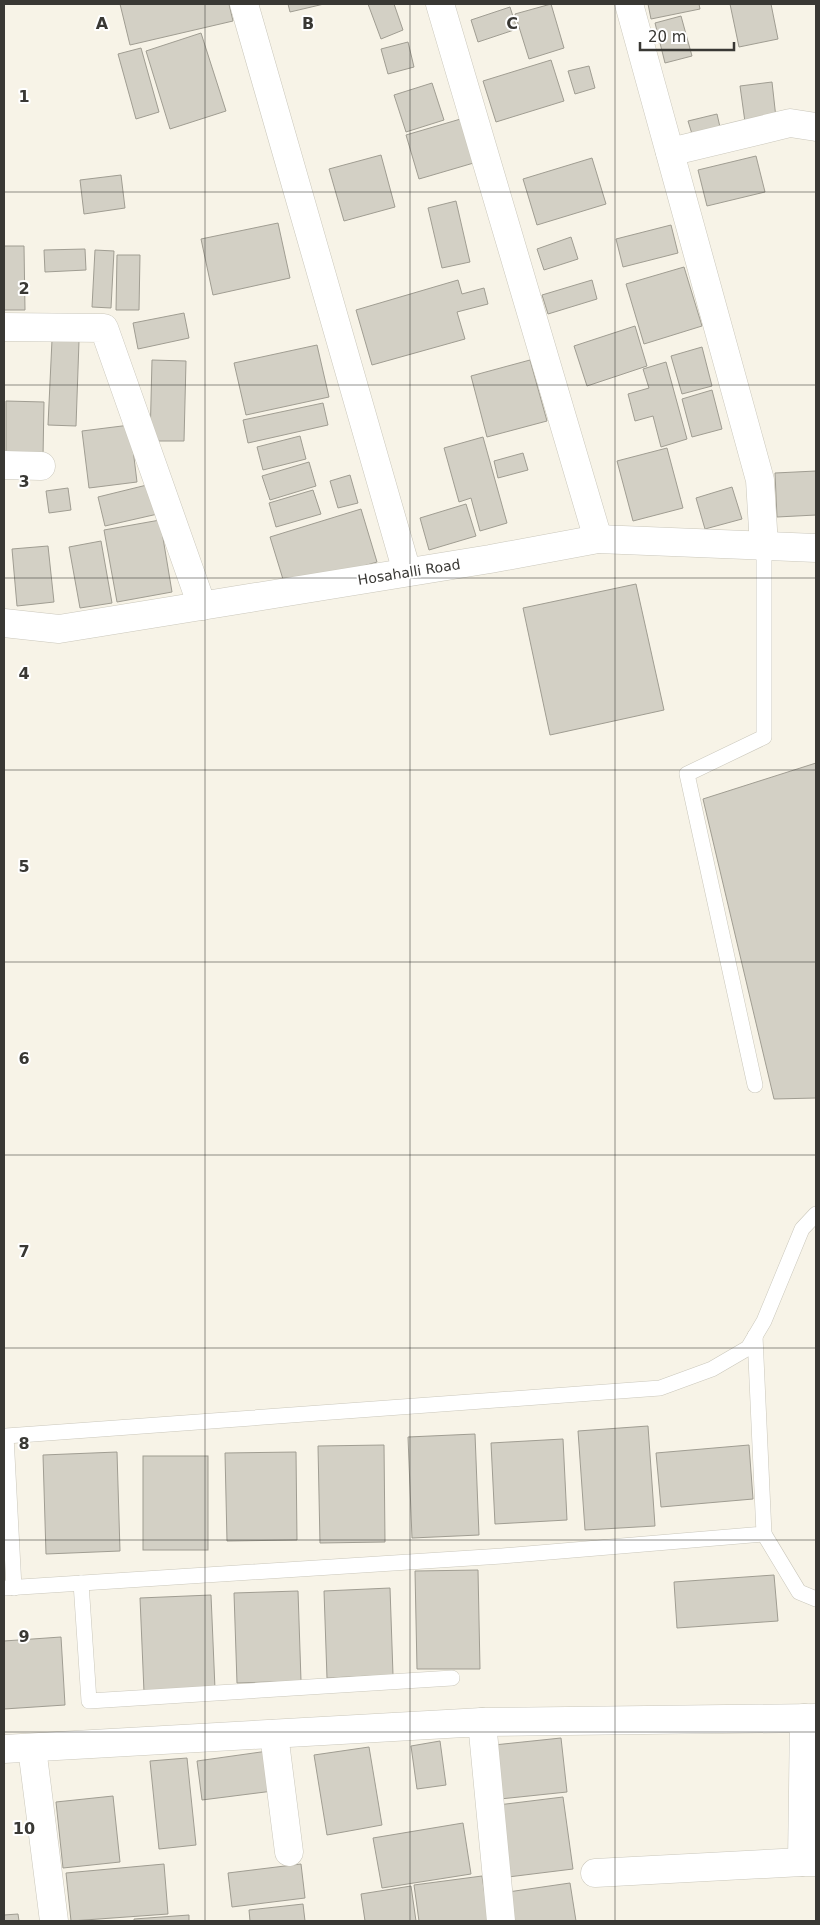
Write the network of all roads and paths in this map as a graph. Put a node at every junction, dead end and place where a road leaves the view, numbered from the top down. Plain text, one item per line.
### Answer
1 (244, 4) edge
2 (440, 4) edge
3 (629, 4) edge
4 (816, 128) edge
5 (670, 152) junction
6 (4, 327) edge
7 (4, 465) edge
8 (41, 466) dead end
9 (598, 539) junction
10 (764, 546) junction
11 (816, 548) edge
12 (407, 572) junction
13 (202, 606) junction
14 (4, 623) edge
15 (755, 1085) dead end
16 (816, 1214) edge
17 (755, 1336) junction
18 (5, 1436) edge
19 (764, 1534) junction
20 (81, 1583) junction
21 (9, 1588) edge
22 (816, 1599) edge
23 (452, 1678) dead end
24 (810, 1718) edge
25 (482, 1722) junction
26 (274, 1734) junction
27 (32, 1748) junction
28 (4, 1749) edge
29 (289, 1852) dead end
30 (809, 1862) edge
31 (594, 1873) dead end
32 (54, 1921) edge
33 (502, 1921) edge

1 - 12 street
2 - 9 street
3 - 5 street
4 - 5 street
5 - 10 street
6 - 13 street
7 - 8 street
9 - 10 street, Hosahalli Road
9 - 12 street, Hosahalli Road
10 - 11 street, Hosahalli Road
10 - 15 lane
12 - 13 street, Hosahalli Road
13 - 14 street, Hosahalli Road
16 - 17 lane
17 - 18 lane
17 - 19 lane
18 - 21 lane
19 - 20 lane
19 - 22 lane
20 - 21 lane
20 - 23 lane
24 - 25 street
24 - 30 street
25 - 26 street
25 - 33 street
26 - 27 street
26 - 29 street
27 - 28 street
27 - 32 street
30 - 31 street

